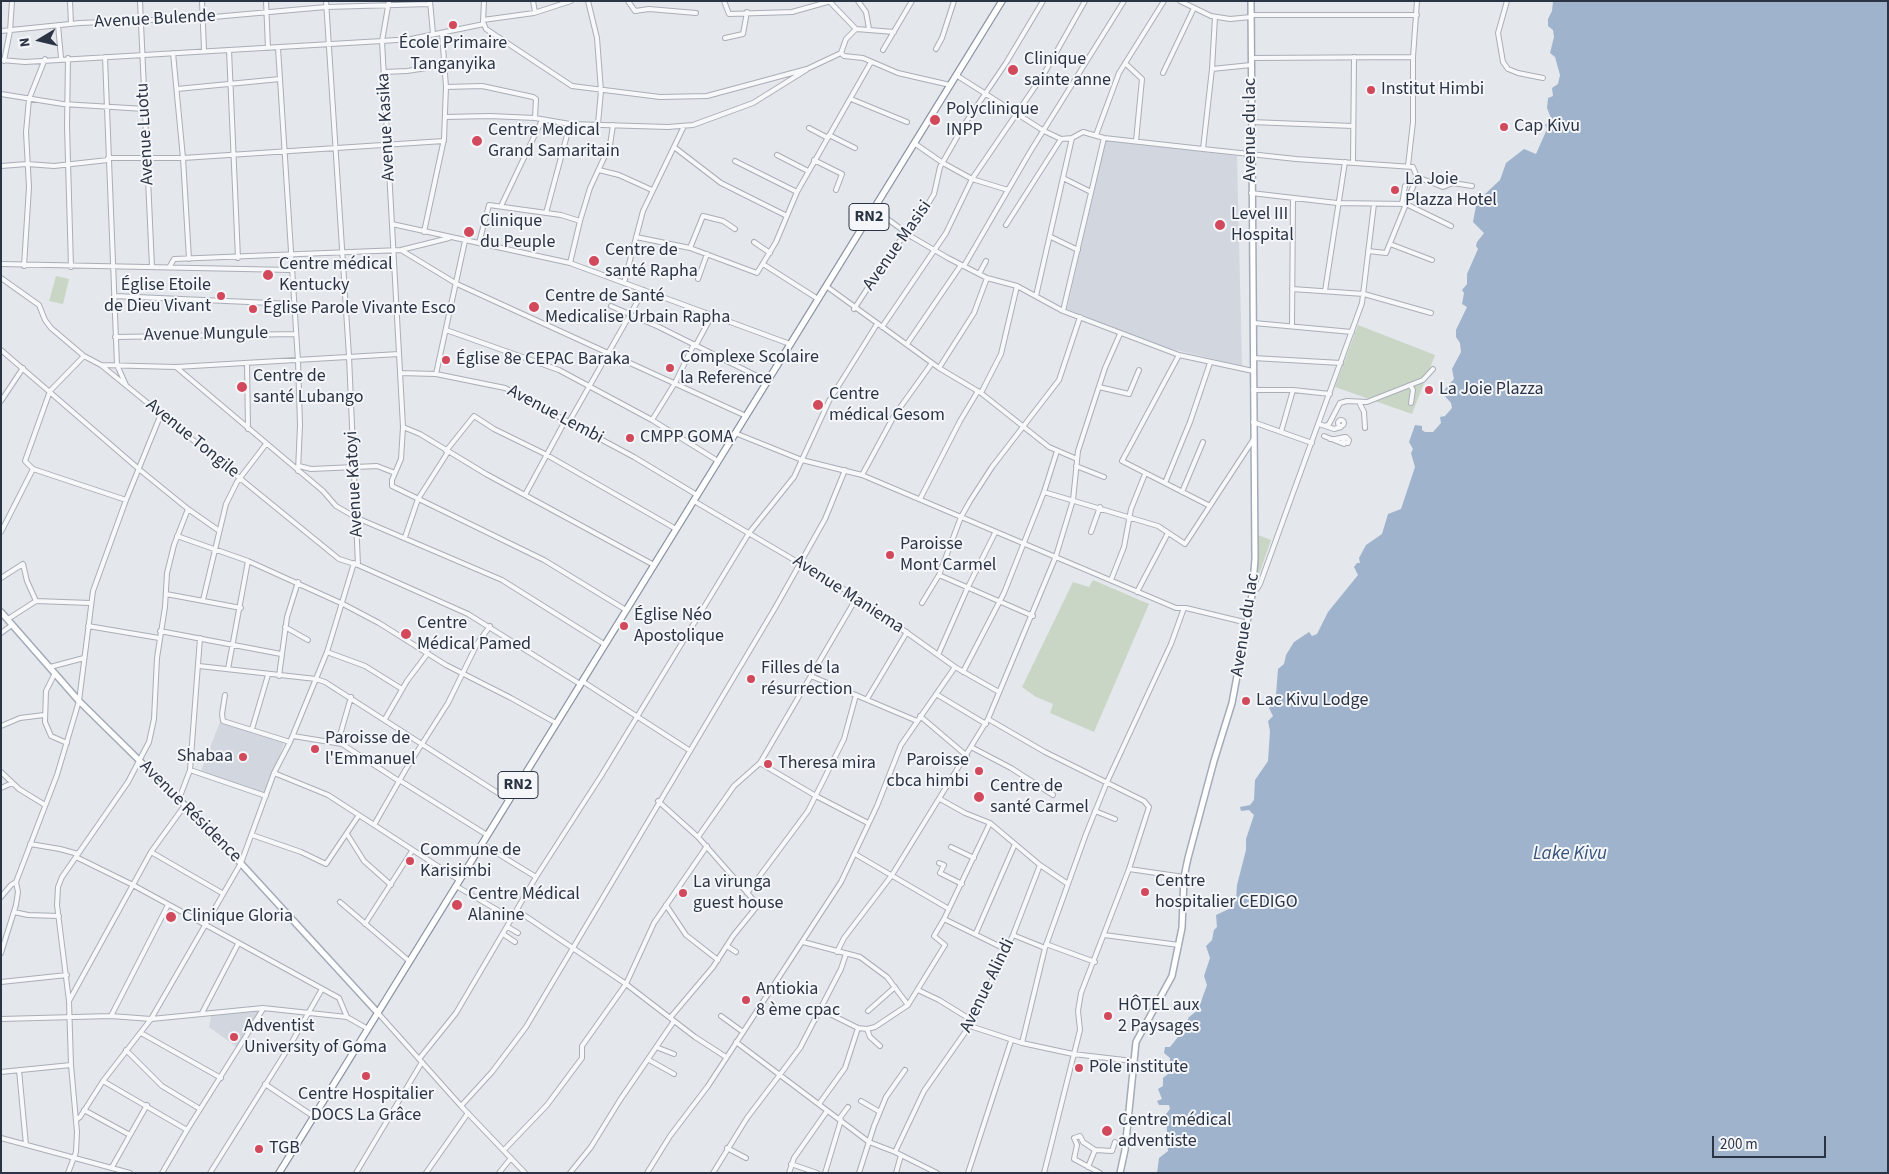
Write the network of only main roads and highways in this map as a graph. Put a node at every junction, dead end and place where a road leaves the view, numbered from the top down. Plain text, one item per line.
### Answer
1 (1002, 1) edge
2 (1251, 1) edge
3 (1, 612) edge
4 (378, 1013) junction
5 (279, 1173) edge
6 (1120, 1173) edge

1 - 4 highway, RN2
2 - 6 main road, Avenue du lac
3 - 4 main road, Avenue Résidence
4 - 5 highway, RN2

